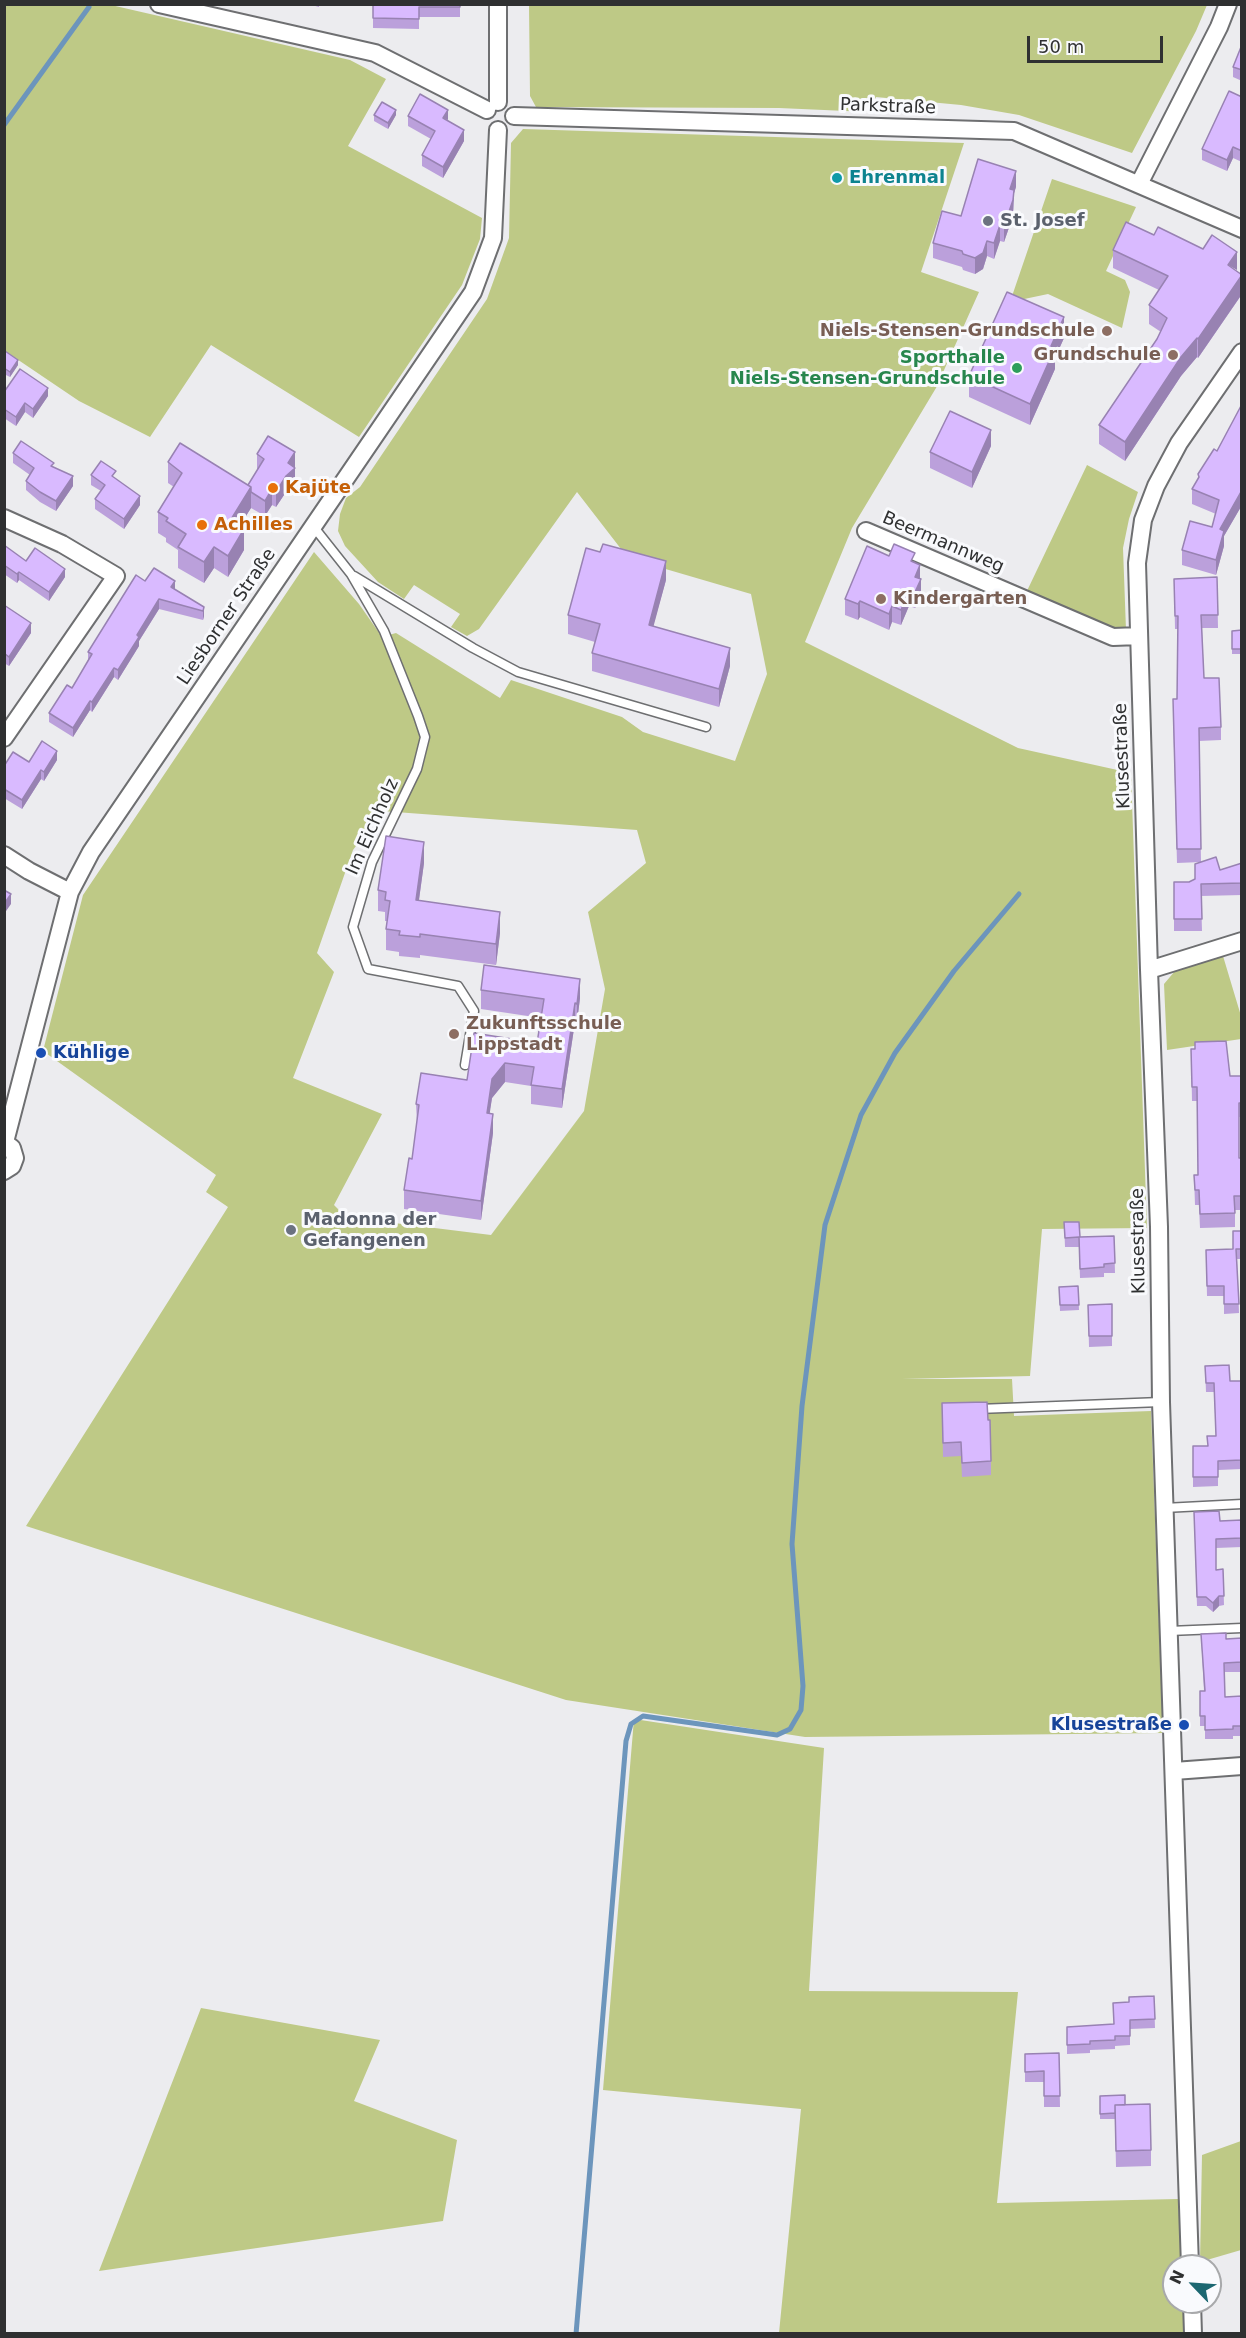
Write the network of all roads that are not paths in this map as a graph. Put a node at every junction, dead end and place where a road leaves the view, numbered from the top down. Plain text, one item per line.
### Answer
1 (159, 4) edge
2 (498, 4) edge
3 (1228, 4) edge
4 (493, 106) junction
5 (514, 116) junction
6 (498, 130) junction
7 (1139, 184) junction
8 (1242, 229) edge
9 (1242, 352) edge
10 (4, 518) edge
11 (313, 525) junction
12 (866, 531) dead end
13 (351, 574) junction
14 (1139, 636) junction
15 (706, 727) dead end
16 (4, 738) edge
17 (4, 855) edge
18 (70, 892) junction
19 (1242, 941) edge
20 (1149, 970) junction
21 (465, 1065) dead end
22 (5, 1142) edge
23 (4, 1171) edge
24 (1161, 1402) junction
25 (963, 1409) edge
26 (1242, 1504) edge
27 (1164, 1508) junction
28 (1242, 1628) edge
29 (1169, 1631) junction
30 (1242, 1766) edge
31 (1174, 1771) junction
32 (1190, 2254) edge
33 (1192, 2314) edge
34 (1193, 2334) edge

1 - 4 street
2 - 4 street
3 - 7 street
4 - 5 street
4 - 6 street
5 - 6 street
5 - 7 street, Parkstraße
6 - 11 street, Liesborner Straße
7 - 8 street, Parkstraße
9 - 14 street, Klusestraße
10 - 16 street
11 - 13 lane, Im Eichholz
11 - 18 street, Liesborner Straße
12 - 14 street, Beermannweg
13 - 15 lane, Im Eichholz
13 - 21 lane, Im Eichholz
14 - 20 street, Klusestraße
17 - 18 street
18 - 22 street, Liesborner Straße
19 - 20 street
20 - 24 street, Klusestraße
22 - 23 street
24 - 25 lane
24 - 27 street, Klusestraße
26 - 27 lane
27 - 29 street, Klusestraße
28 - 29 lane
29 - 31 street, Klusestraße
30 - 31 street
31 - 32 street, Klusestraße
33 - 34 street

